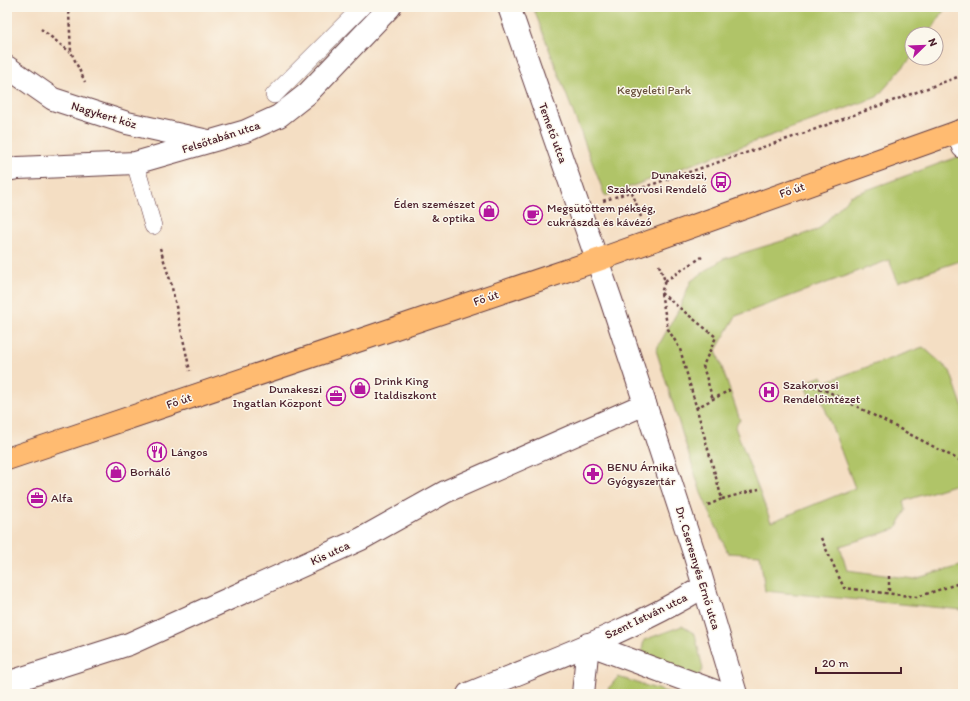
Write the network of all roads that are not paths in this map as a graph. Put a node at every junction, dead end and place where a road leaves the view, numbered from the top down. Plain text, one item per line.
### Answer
1 (362, 7) edge
2 (390, 7) edge
3 (509, 7) edge
4 (7, 66) edge
5 (274, 95) dead end
6 (961, 136) edge
7 (211, 142) junction
8 (135, 163) junction
9 (7, 170) edge
10 (153, 226) road end
11 (598, 260) junction
12 (645, 404) junction
13 (7, 459) edge
14 (703, 587) junction
15 (588, 644) junction
16 (7, 682) edge
17 (468, 694) edge
18 (583, 694) edge
19 (723, 694) edge
20 (736, 694) edge

1 - 5 lane
2 - 7 street, Felsőtabán utca
3 - 11 street, Temető utca
4 - 7 street, Nagykert köz
6 - 11 main road, Fő út
7 - 8 street, Felsőtabán utca
8 - 9 street, Felsőtabán utca
8 - 10 lane
11 - 12 street, Dr. Cseresnyés Ernő utca
11 - 13 main road, Fő út
12 - 14 street, Dr. Cseresnyés Ernő utca
12 - 16 street, Kis utca
14 - 15 street, Szent István utca
14 - 20 street, Dr. Cseresnyés Ernő utca
15 - 17 street, Szent István utca
15 - 18 street
15 - 19 street, Szent István utca

